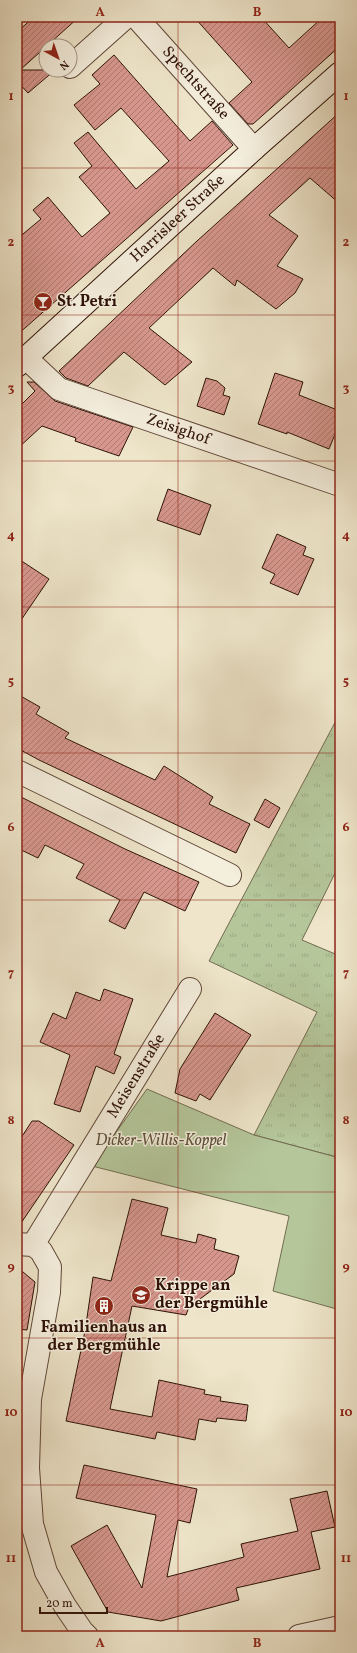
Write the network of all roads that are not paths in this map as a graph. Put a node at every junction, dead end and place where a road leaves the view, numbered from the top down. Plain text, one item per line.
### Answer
1 (126, 17) edge
2 (136, 17) edge
3 (78, 60) edge
4 (340, 73) edge
5 (254, 149) junction
6 (22, 362) edge
7 (340, 485) edge
8 (17, 771) edge
9 (230, 875) dead end
10 (190, 989) dead end
11 (25, 1244) edge
12 (340, 1627) edge
13 (87, 1636) edge
14 (299, 1636) edge

1 - 3 street
2 - 5 street, Spechtstraße
4 - 5 street, Harrisleer Straße
5 - 6 street, Harrisleer Straße
6 - 7 street, Zeisighof
8 - 9 street
10 - 11 street, Meisenstraße
11 - 13 street
12 - 14 street

